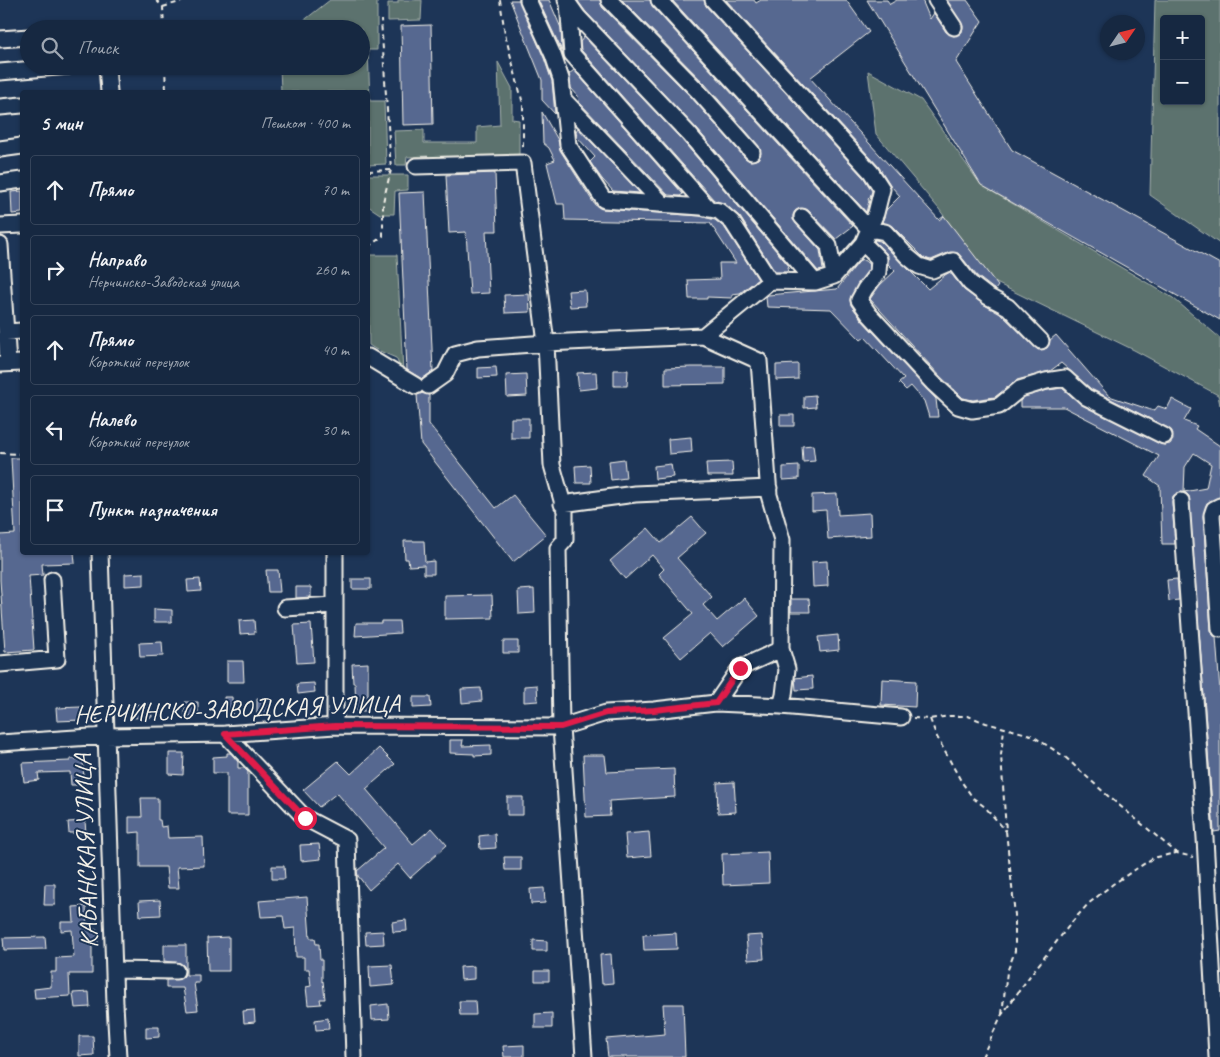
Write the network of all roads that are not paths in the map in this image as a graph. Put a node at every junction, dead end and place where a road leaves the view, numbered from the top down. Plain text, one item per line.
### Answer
1 (528, 0) edge
2 (609, 0) edge
3 (658, 0) edge
4 (713, 0) edge
5 (936, 0) edge
6 (568, 1) edge
7 (954, 26) dead end
8 (20, 37) edge
9 (0, 38) edge
10 (572, 54) junction
11 (557, 65) junction
12 (20, 70) edge
13 (0, 72) edge
14 (108, 75) edge
15 (109, 90) edge
16 (563, 99) junction
17 (20, 105) edge
18 (0, 107) edge
19 (20, 146) edge
20 (0, 148) edge
21 (752, 152) dead end
22 (416, 166) dead end
23 (20, 180) edge
24 (0, 182) edge
25 (663, 204) junction
26 (709, 209) junction
27 (802, 217) dead end
28 (20, 225) edge
29 (0, 226) edge
30 (866, 236) junction
31 (0, 245) edge
32 (834, 276) junction
33 (770, 281) junction
34 (815, 282) junction
35 (20, 331) edge
36 (6, 332) junction
37 (703, 336) junction
38 (1041, 341) dead end
39 (546, 344) junction
40 (370, 358) edge
41 (10, 363) edge
42 (1164, 436) dead end
43 (769, 488) junction
44 (1181, 501) dead end
45 (562, 504) junction
46 (1220, 506) edge
47 (100, 555) edge
48 (335, 555) edge
49 (52, 580) dead end
50 (335, 605) junction
51 (285, 608) dead end
52 (1220, 629) edge
53 (781, 650) junction
54 (0, 664) edge
55 (716, 703) junction
56 (781, 706) junction
57 (901, 717) road end
58 (335, 726) junction
59 (561, 727) junction
60 (225, 734) junction
61 (106, 736) junction
62 (0, 742) edge
63 (1213, 837) edge
64 (114, 970) junction
65 (176, 971) dead end
66 (118, 1057) edge
67 (354, 1057) edge
68 (584, 1057) edge
69 (1217, 1057) edge

1 - 11 street
2 - 21 street
3 - 30 street
4 - 30 street
5 - 7 street
6 - 10 street
6 - 34 street
8 - 9 street
10 - 11 street
10 - 26 street
11 - 16 street
12 - 13 street
14 - 15 street
16 - 25 street
16 - 25 street
17 - 18 street
19 - 20 street
22 - 39 street
23 - 24 street
25 - 26 street
26 - 33 street
27 - 32 street
28 - 29 street
30 - 32 street
30 - 38 street
30 - 42 street
31 - 36 street
32 - 34 street
33 - 34 street
33 - 37 street
35 - 36 street
36 - 41 street
37 - 39 street
37 - 43 street
39 - 40 street
39 - 45 street
43 - 45 street
43 - 53 street
44 - 63 street
45 - 59 street
46 - 52 street
47 - 61 street, КАБАНСКАЯ УЛИЦА
48 - 50 street
49 - 54 street
50 - 51 street
50 - 58 street
53 - 55 street
53 - 56 street
55 - 56 street, НЕРЧИНСКО-ЗАВОДСКАЯ УЛИЦА
55 - 59 street, НЕРЧИНСКО-ЗАВОДСКАЯ УЛИЦА
56 - 57 street, НЕРЧИНСКО-ЗАВОДСКАЯ УЛИЦА
58 - 59 street, НЕРЧИНСКО-ЗАВОДСКАЯ УЛИЦА
58 - 60 street, НЕРЧИНСКО-ЗАВОДСКАЯ УЛИЦА
59 - 68 street
60 - 61 street, НЕРЧИНСКО-ЗАВОДСКАЯ УЛИЦА
60 - 67 street
61 - 62 street, НЕРЧИНСКО-ЗАВОДСКАЯ УЛИЦА
61 - 64 street, КАБАНСКАЯ УЛИЦА
63 - 69 street
64 - 65 street
64 - 66 street, КАБАНСКАЯ УЛИЦА

